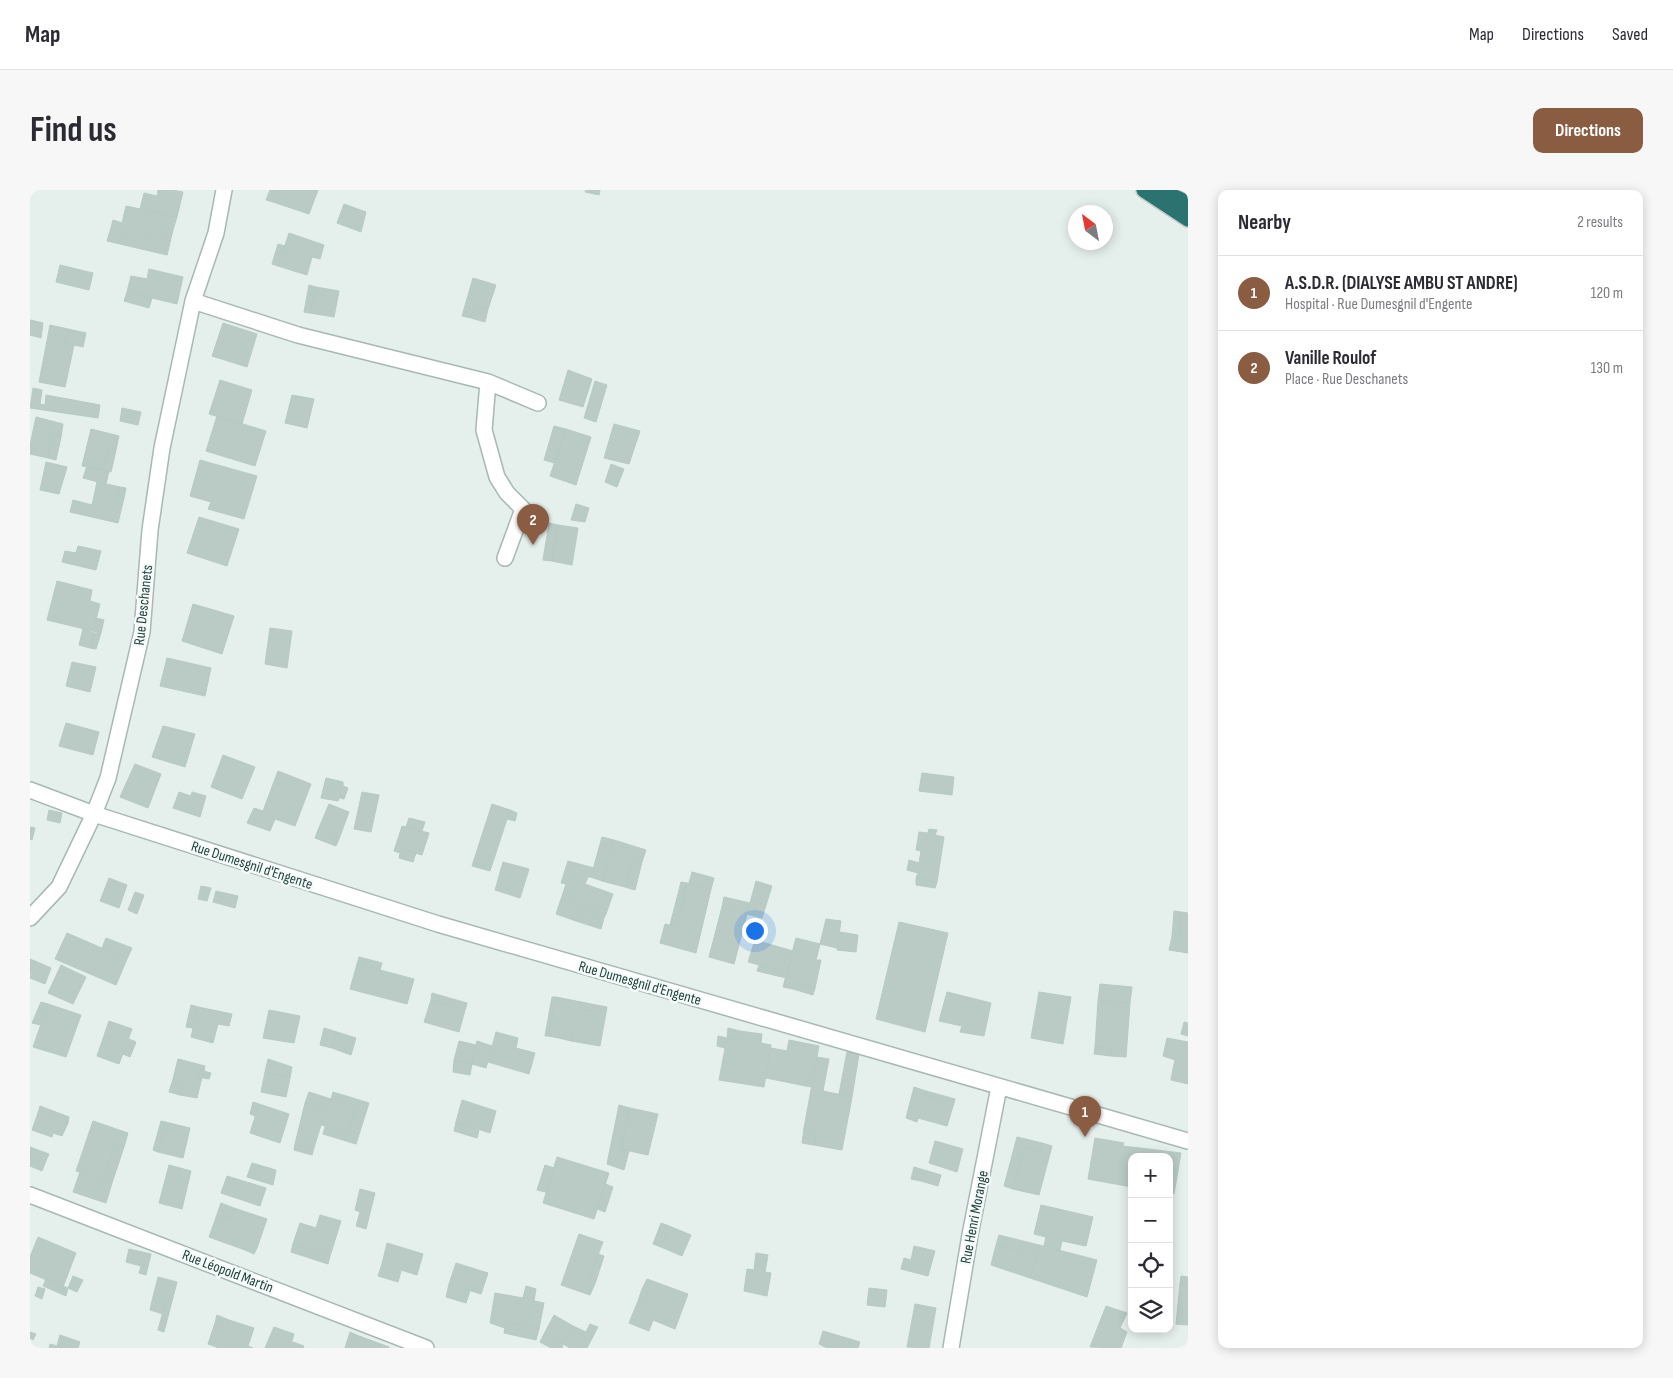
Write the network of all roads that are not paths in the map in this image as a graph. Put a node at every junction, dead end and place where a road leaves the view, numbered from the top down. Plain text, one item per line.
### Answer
1 (224, 190) edge
2 (1144, 190) edge
3 (1159, 190) edge
4 (1188, 203) edge
5 (1188, 219) edge
6 (193, 301) junction
7 (488, 382) junction
8 (538, 403) dead end
9 (505, 558) dead end
10 (30, 790) edge
11 (94, 814) junction
12 (30, 918) edge
13 (999, 1087) junction
14 (1188, 1141) edge
15 (30, 1195) edge
16 (425, 1348) edge
17 (951, 1348) edge

1 - 6 street, Rue Deschanets
2 - 5 highway
3 - 4 highway
6 - 7 street
6 - 11 street, Rue Deschanets
7 - 8 street
7 - 9 street
10 - 11 street, Rue Dumesgnil d'Engente
11 - 12 street, Rue Deschanets
11 - 13 street, Rue Dumesgnil d'Engente
13 - 14 street, Rue Dumesgnil d'Engente
13 - 17 street, Rue Henri Morange
15 - 16 street, Rue Léopold Martin

